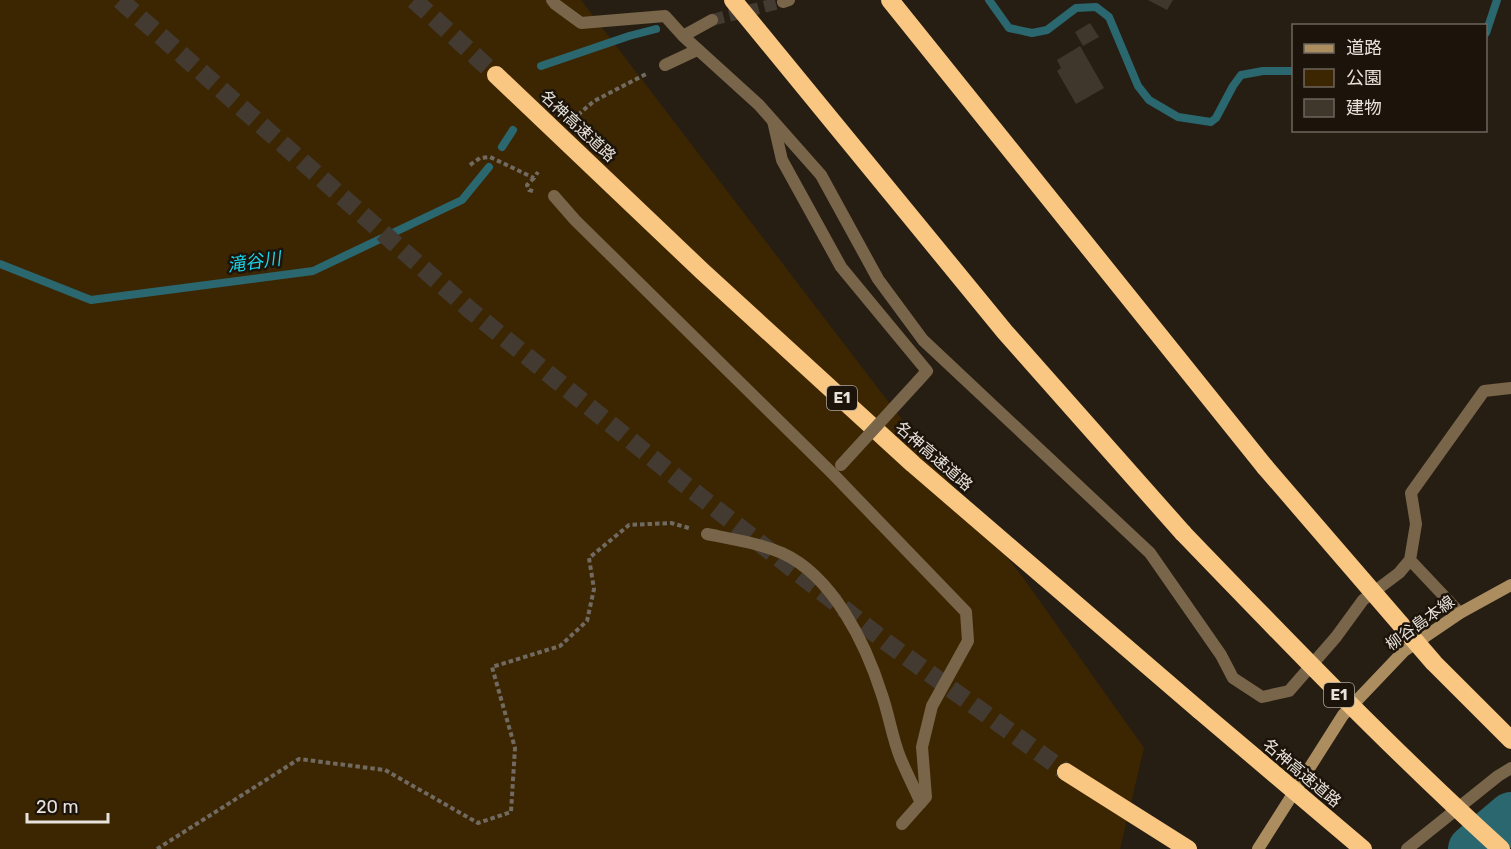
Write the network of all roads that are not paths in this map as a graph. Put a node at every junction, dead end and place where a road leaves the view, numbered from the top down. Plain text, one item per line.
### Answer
1 (552, 0) edge
2 (733, 0) edge
3 (890, 0) edge
4 (712, 20) tunnel mouth
5 (682, 36) junction
6 (697, 50) junction
7 (665, 65) road end
8 (495, 75) tunnel mouth
9 (773, 121) junction
10 (554, 196) dead end
11 (1511, 388) edge
12 (837, 470) junction
13 (707, 534) road end
14 (1410, 560) junction
15 (1511, 585) edge
16 (1460, 613) junction
17 (1511, 740) edge
18 (1511, 768) edge
19 (1066, 772) tunnel mouth
20 (921, 802) junction
21 (902, 824) dead end
22 (1188, 849) edge
23 (1258, 849) edge
24 (1363, 849) edge
25 (1407, 849) edge
26 (1501, 849) edge

1 - 5 street
2 - 26 highway, E1, bridge
3 - 17 highway, bridge
4 - 5 street
5 - 6 street
6 - 7 street
6 - 9 street
8 - 24 highway, 名神高速道路 / E1, bridge
9 - 12 street, bridge
9 - 14 street
10 - 12 street
11 - 14 street
12 - 20 street
13 - 20 street
14 - 16 street
15 - 16 main road, 柳谷島本線
16 - 23 main road, 柳谷島本線
18 - 25 street
19 - 22 highway
20 - 21 street

